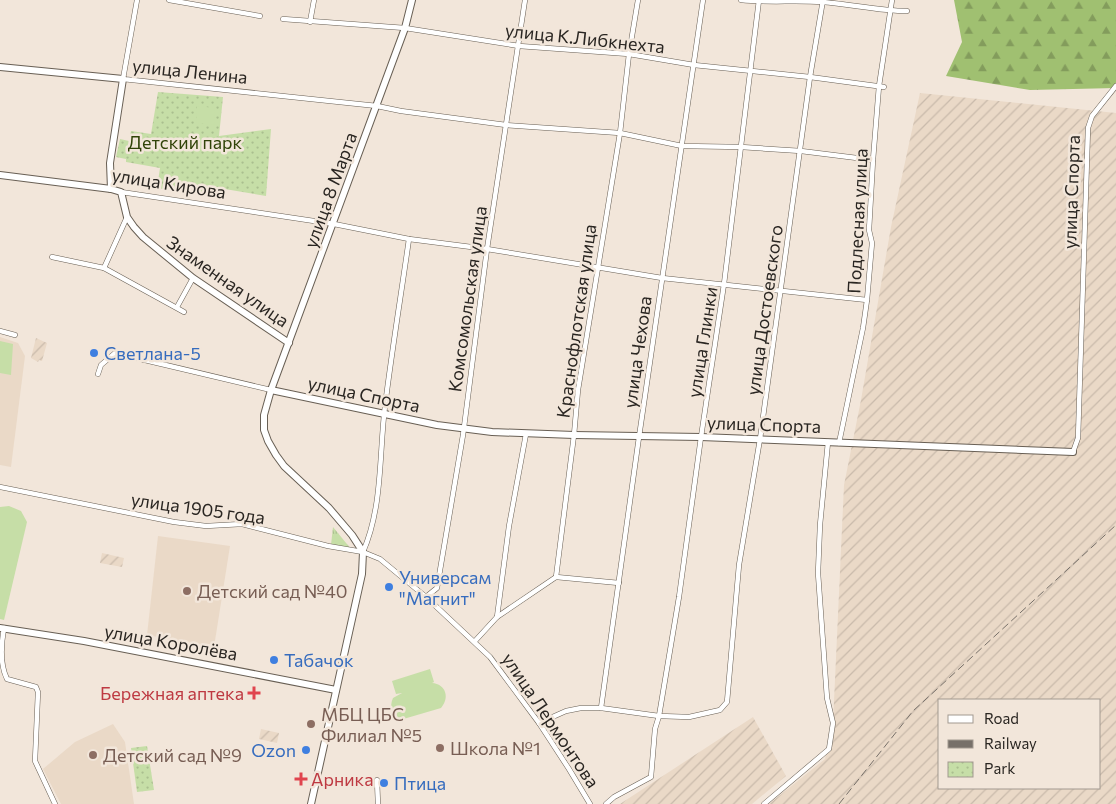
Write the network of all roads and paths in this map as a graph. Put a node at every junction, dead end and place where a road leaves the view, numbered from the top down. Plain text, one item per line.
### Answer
1 (137, 0) edge
2 (168, 0) edge
3 (314, 0) edge
4 (412, 0) edge
5 (526, 0) edge
6 (638, 0) edge
7 (703, 0) edge
8 (741, 0) edge
9 (892, 0) edge
10 (758, 1) edge
11 (823, 1) edge
12 (891, 11) junction
13 (907, 12) dead end
14 (260, 16) dead end
15 (283, 19) dead end
16 (310, 22) junction
17 (405, 28) junction
18 (520, 46) junction
19 (629, 54) junction
20 (694, 65) junction
21 (0, 67) edge
22 (751, 71) junction
23 (810, 77) junction
24 (123, 79) junction
25 (1116, 86) edge
26 (882, 87) junction
27 (377, 106) junction
28 (506, 125) junction
29 (620, 133) junction
30 (682, 146) junction
31 (741, 147) junction
32 (801, 151) junction
33 (873, 160) junction
34 (0, 175) edge
35 (111, 189) junction
36 (121, 192) junction
37 (128, 217) junction
38 (334, 224) junction
39 (408, 239) junction
40 (487, 250) junction
41 (52, 257) dead end
42 (597, 267) junction
43 (104, 268) junction
44 (193, 278) junction
45 (662, 278) junction
46 (724, 284) junction
47 (780, 291) junction
48 (867, 300) junction
49 (177, 307) junction
50 (184, 312) dead end
51 (0, 331) edge
52 (15, 335) dead end
53 (289, 343) junction
54 (98, 374) dead end
55 (271, 390) junction
56 (384, 415) junction
57 (463, 429) junction
58 (526, 434) junction
59 (574, 435) junction
60 (639, 436) junction
61 (701, 437) junction
62 (760, 439) junction
63 (828, 442) junction
64 (839, 443) junction
65 (1073, 452) joint
66 (0, 487) edge
67 (363, 552) junction
68 (556, 577) junction
69 (619, 583) junction
70 (426, 598) junction
71 (497, 617) junction
72 (2, 628) edge
73 (475, 641) junction
74 (336, 690) junction
75 (601, 708) junction
76 (659, 716) junction
77 (539, 723) junction
78 (378, 780) dead end
79 (55, 804) edge
80 (311, 804) edge
81 (378, 804) edge
82 (590, 804) edge
83 (606, 804) edge
84 (764, 804) edge

1 - 24 street
2 - 14 street
3 - 16 street
4 - 17 main road, улица 8 Марта
5 - 18 street, Комсомольская улица
6 - 19 street, Краснофлотская улица
7 - 20 street, улица Чехова
8 - 10 street
9 - 12 street, Подлесная улица
10 - 11 street
10 - 22 street, улица Глинки
11 - 12 street
11 - 23 street, улица Достоевского
12 - 13 street
12 - 26 street, Подлесная улица
15 - 16 street, улица К.Либкнехта
16 - 17 street, улица К.Либкнехта
17 - 18 street, улица К.Либкнехта
17 - 27 main road, улица 8 Марта
18 - 19 street, улица К.Либкнехта
18 - 28 street, Комсомольская улица
19 - 20 street, улица К.Либкнехта
19 - 29 street, Краснофлотская улица
20 - 22 street, улица К.Либкнехта
20 - 30 street, улица Чехова
21 - 24 main road, улица Ленина
22 - 23 street, улица К.Либкнехта
22 - 31 street, улица Глинки
23 - 26 street, улица К.Либкнехта
23 - 32 street, улица Достоевского
24 - 27 street, улица Ленина
24 - 35 main road
25 - 65 street, улица Спорта
26 - 33 street, Подлесная улица
27 - 28 street, улица Ленина
27 - 38 main road, улица 8 Марта
28 - 29 street, улица Ленина
28 - 40 street, Комсомольская улица
29 - 30 street, улица Ленина
29 - 42 street, Краснофлотская улица
30 - 31 street, улица Ленина
30 - 45 street, улица Чехова
31 - 32 street, улица Ленина
31 - 46 street, улица Глинки
32 - 33 street, улица Ленина
32 - 47 street, улица Достоевского
33 - 48 street, Подлесная улица
34 - 35 main road, улица Кирова
35 - 36 main road, улица Кирова
36 - 37 main road, Знаменная улица
36 - 38 street, улица Кирова
37 - 43 street
37 - 44 main road, Знаменная улица
38 - 39 street, улица Кирова
38 - 53 main road, улица 8 Марта
39 - 40 street, улица Кирова
39 - 56 street
40 - 42 street, улица Кирова
40 - 57 street, Комсомольская улица
41 - 43 street
42 - 45 street, улица Кирова
42 - 59 street, Краснофлотская улица
43 - 49 street
44 - 49 street
44 - 53 main road, Знаменная улица
45 - 46 street, улица Кирова
45 - 60 street, улица Чехова
46 - 47 street, улица Кирова
46 - 61 street, улица Глинки
47 - 48 street, улица Кирова
47 - 62 street, улица Достоевского
48 - 64 street, Подлесная улица
49 - 50 street
51 - 52 street
53 - 55 main road, улица 8 Марта
54 - 55 street, улица Спорта
55 - 56 main road, улица Спорта
55 - 67 main road, улица Лермонтова
56 - 57 main road, улица Спорта
56 - 67 street
57 - 58 main road, улица Спорта
57 - 70 street, Комсомольская улица
58 - 59 main road, улица Спорта
58 - 71 street
59 - 60 main road, улица Спорта
59 - 68 street, Краснофлотская улица
60 - 61 main road, улица Спорта
60 - 69 street, улица Чехова
61 - 62 main road, улица Спорта
61 - 76 street, улица Глинки
62 - 63 main road, улица Спорта
62 - 76 street, улица Достоевского
63 - 64 main road, улица Спорта
63 - 84 street
64 - 65 main road, улица Спорта
66 - 67 street, улица 1905 года
67 - 70 street, улица Лермонтова
67 - 74 main road
68 - 69 street
68 - 71 street
69 - 75 street, улица Чехова
70 - 73 street, улица Лермонтова
71 - 73 street
72 - 74 main road, улица Королёва
72 - 79 street
73 - 77 street, улица Лермонтова
74 - 80 main road
75 - 76 street
75 - 77 street
76 - 83 street, улица Глинки
77 - 82 street, улица Лермонтова
78 - 81 street

